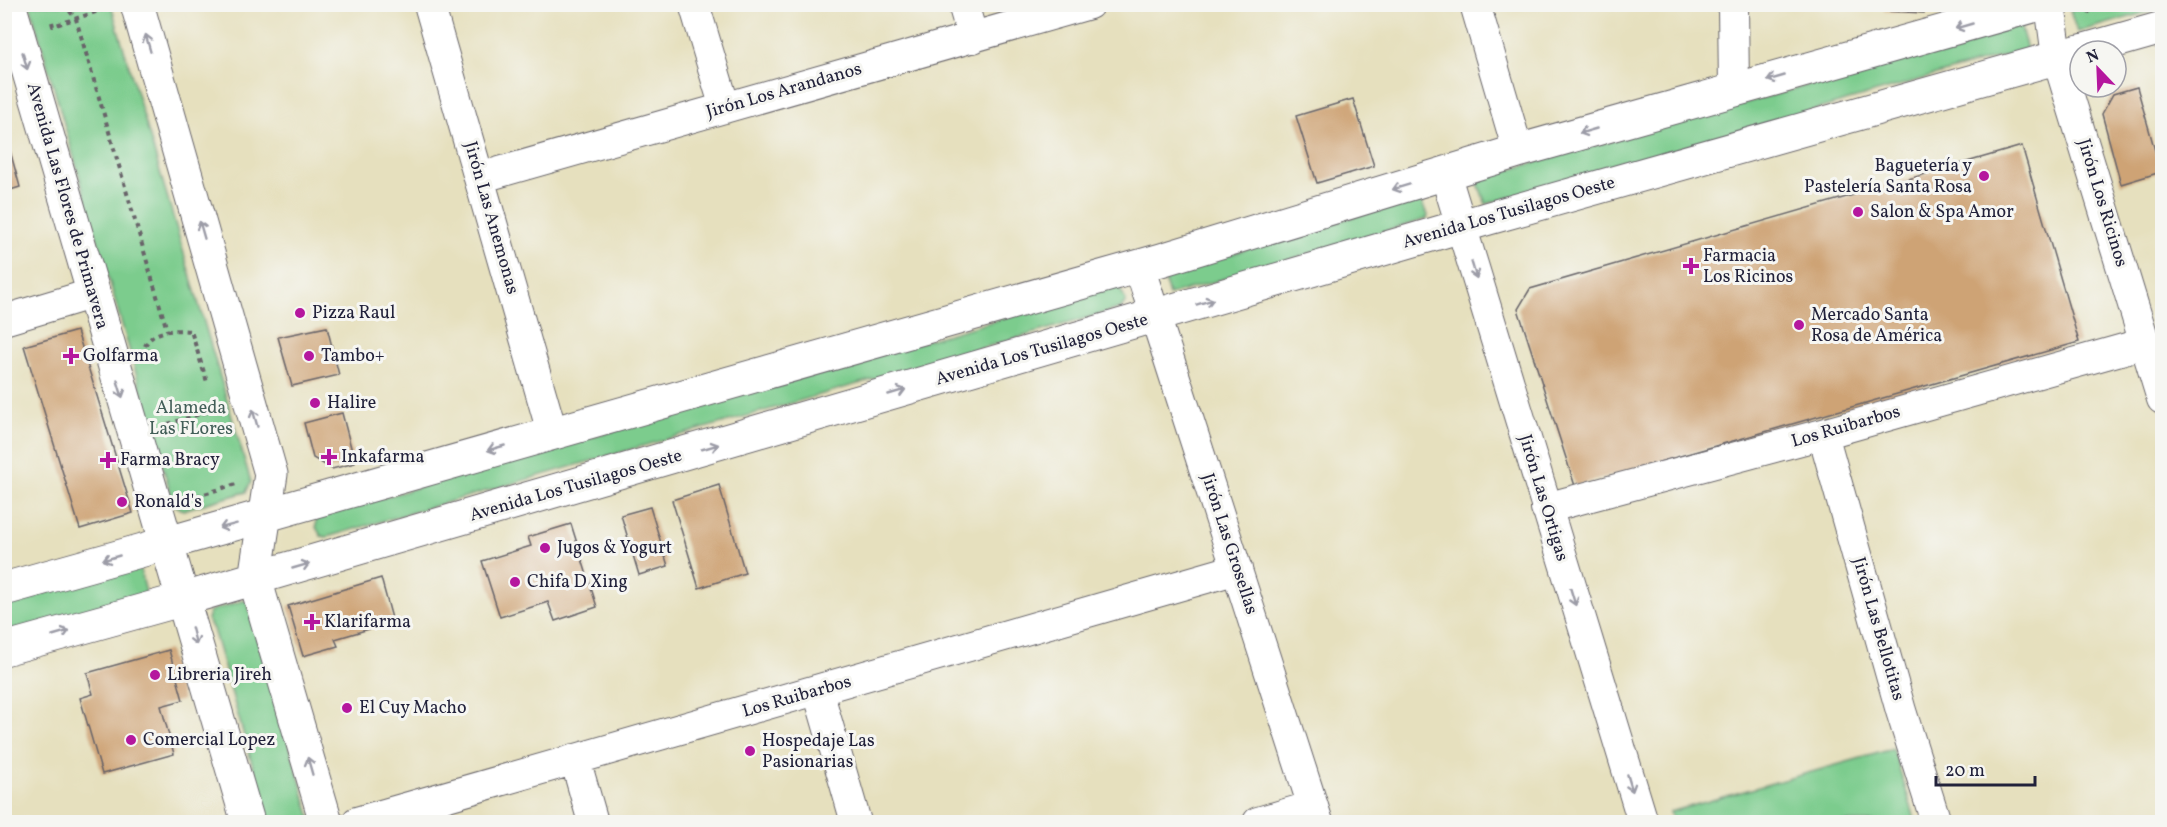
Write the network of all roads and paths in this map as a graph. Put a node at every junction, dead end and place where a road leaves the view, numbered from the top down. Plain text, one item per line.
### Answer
1 (9, 4) edge
2 (64, 4) edge
3 (104, 4) edge
4 (137, 4) edge
5 (429, 4) edge
6 (694, 4) edge
7 (963, 4) edge
8 (1089, 4) edge
9 (1474, 4) edge
10 (1733, 4) edge
11 (2040, 4) edge
12 (2050, 4) edge
13 (50, 15) dead end
14 (76, 19) junction
15 (2163, 28) edge
16 (973, 38) junction
17 (2123, 39) edge
18 (2068, 42) edge
19 (2068, 54) edge
20 (1734, 90) junction
21 (2084, 99) edge
22 (725, 108) junction
23 (1518, 151) junction
24 (1445, 173) junction
25 (480, 178) junction
26 (1461, 226) junction
27 (1139, 266) junction
28 (91, 294) junction
29 (1155, 317) junction
30 (4, 320) edge
31 (167, 330) junction
32 (191, 331) dead end
33 (2145, 343) junction
34 (144, 344) dead end
35 (2163, 399) edge
36 (216, 409) dead end
37 (168, 424) dead end
38 (552, 432) junction
39 (1822, 434) junction
40 (239, 483) dead end
41 (189, 499) dead end
42 (1546, 508) junction
43 (266, 516) junction
44 (168, 543) junction
45 (1237, 570) junction
46 (255, 579) junction
47 (4, 589) edge
48 (184, 599) junction
49 (4, 649) edge
50 (818, 691) junction
51 (575, 759) junction
52 (1316, 814) edge
53 (248, 822) edge
54 (326, 822) edge
55 (357, 822) edge
56 (593, 822) edge
57 (856, 822) edge
58 (1258, 822) edge
59 (1643, 822) edge
60 (1936, 822) edge

1 -> 28 main road, Avenida Las Flores de Primavera
2 - 14 path
3 - 14 path
43 -> 4 main road
5 - 25 street, Jirón Las Anemonas
6 - 22 street
7 - 16 street
8 - 16 street, Jirón Los Arandanos
9 - 23 street
10 - 20 street
11 -> 20 main road
12 - 18 street, Jirón Los Ricinos
13 - 14 path
14 - 31 path
15 - 17 main road, Avenida Los Tusilagos Oeste
16 - 22 street, Jirón Los Arandanos
19 - 26 main road, Avenida Los Tusilagos Oeste
20 -> 23 main road
21 - 33 street, Jirón Los Ricinos
22 - 25 street, Jirón Los Arandanos
23 - 24 main road
24 - 26 street, Jirón Las Ortigas
24 -> 27 main road
25 - 38 street, Jirón Las Anemonas
29 -> 26 main road, Avenida Los Tusilagos Oeste
26 -> 42 street, Jirón Las Ortigas
27 - 29 street, Jirón Las Grosellas
27 - 38 main road
28 - 30 street
28 -> 44 main road, Avenida Las Flores de Primavera
29 - 45 street, Jirón Las Grosellas
46 -> 29 main road, Avenida Los Tusilagos Oeste
31 - 32 path
31 - 34 path
33 - 35 street, Jirón Los Ricinos
33 - 39 street, Los Ruibarbos
36 - 37 path
38 -> 43 main road
39 - 42 street, Los Ruibarbos
39 - 60 street, Jirón Las Bellotitas
40 - 41 path
42 -> 59 street, Jirón Las Ortigas
43 -> 44 main road
43 - 46 main road
44 -> 47 main road
44 - 48 main road, Avenida Las Flores de Primavera
45 - 50 street, Los Ruibarbos
45 - 52 street, Jirón Las Grosellas
46 - 48 main road, Avenida Los Tusilagos Oeste
54 -> 46 main road
49 -> 48 main road, Avenida Los Tusilagos Oeste
48 -> 53 main road, Avenida Las Flores de Primavera
50 - 51 street, Los Ruibarbos
50 - 57 street
51 - 55 street, Los Ruibarbos
51 - 56 street
52 - 58 street

